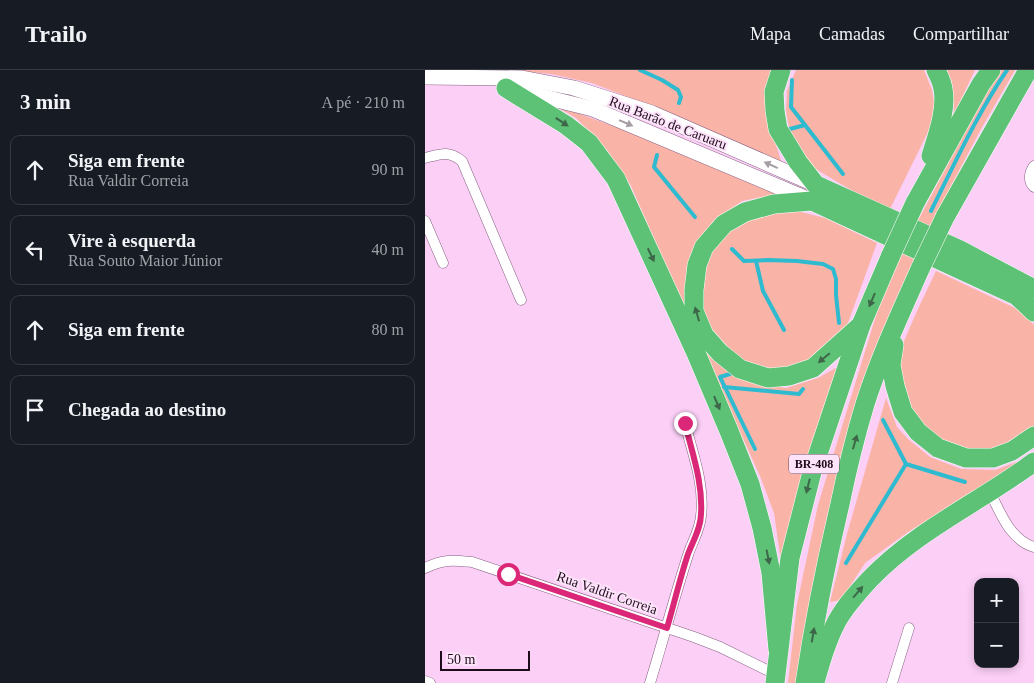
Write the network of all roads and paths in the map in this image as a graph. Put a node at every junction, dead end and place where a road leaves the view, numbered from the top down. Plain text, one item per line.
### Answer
1 (450, 70) edge
2 (781, 70) edge
3 (936, 70) edge
4 (991, 70) edge
5 (1028, 70) edge
6 (425, 77) edge
7 (425, 83) edge
8 (506, 88) junction
9 (425, 158) edge
10 (1034, 166) edge
11 (1034, 187) edge
12 (814, 193) junction
13 (917, 200) junction
14 (425, 221) edge
15 (443, 263) dead end
16 (1034, 288) edge
17 (521, 300) dead end
18 (1034, 312) edge
19 (897, 320) junction
20 (861, 326) junction
21 (685, 423) dead end
22 (1034, 436) edge
23 (1034, 462) edge
24 (990, 492) junction
25 (1034, 547) edge
26 (425, 568) edge
27 (667, 628) junction
28 (909, 628) dead end
29 (779, 650) junction
30 (775, 679) edge
31 (425, 682) edge
32 (430, 683) edge
33 (650, 683) edge
34 (805, 683) edge
35 (815, 683) edge
36 (892, 683) edge

1 - 6 street, Rua Barão de Caruaru
2 - 12 highway
3 - 13 highway
4 - 13 highway, BR-408
5 - 19 highway, BR-408, bridge
12 -> 6 street, Rua Barão de Caruaru
7 - 8 street
8 -> 12 street
8 -> 29 highway
9 - 17 street
10 - 11 street
12 - 16 highway
12 - 18 highway
20 -> 12 highway
13 -> 20 highway, BR-408, bridge
14 - 15 street
19 - 22 highway
34 -> 19 highway, BR-408
20 -> 29 highway, BR-408
21 - 27 street
23 - 24 highway
24 - 25 street
35 -> 24 highway
26 - 27 street, Rua Valdir Correia
27 - 30 street, Rua Valdir Correia
27 - 33 street
28 - 36 street
29 - 30 highway, BR-408
31 - 32 street

